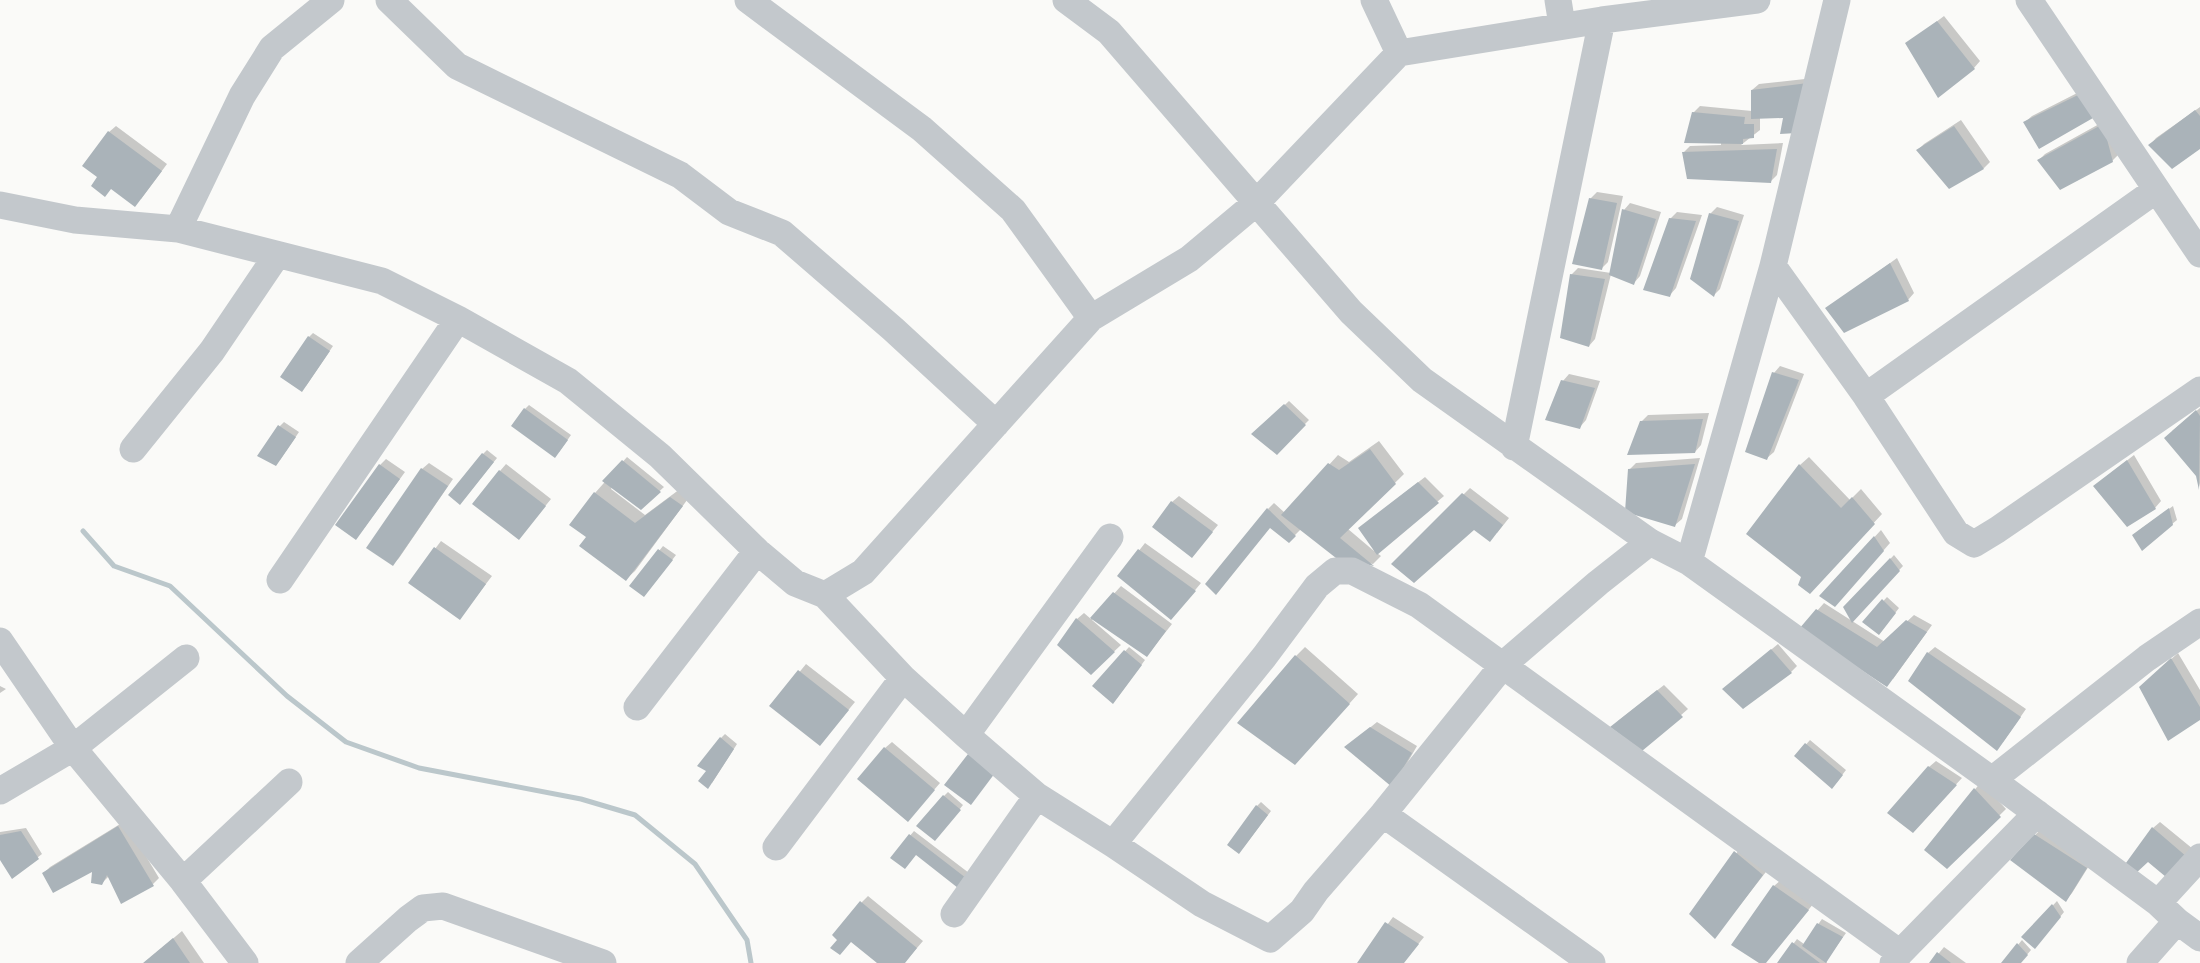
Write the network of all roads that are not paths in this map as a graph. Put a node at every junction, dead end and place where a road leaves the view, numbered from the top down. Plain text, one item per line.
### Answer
1 (331, 0) edge
2 (388, 0) edge
3 (748, 0) edge
4 (1066, 0) edge
5 (1374, 0) edge
6 (1757, 0) edge
7 (1837, 0) edge
8 (2029, 0) edge
9 (1560, 13) edge
10 (1602, 20) junction
11 (1399, 53) junction
12 (2157, 190) junction
13 (1256, 203) junction
14 (0, 205) edge
15 (178, 229) junction
16 (2200, 254) edge
17 (277, 255) junction
18 (1773, 266) junction
19 (1091, 318) junction
20 (458, 319) junction
21 (2200, 390) edge
22 (1866, 396) junction
23 (996, 424) junction
24 (1514, 447) junction
25 (133, 449) dead end
26 (1110, 537) dead end
27 (1650, 542) junction
28 (757, 551) junction
29 (1689, 562) junction
30 (280, 580) dead end
31 (825, 595) junction
32 (2200, 622) edge
33 (0, 641) edge
34 (186, 658) dead end
35 (1504, 664) junction
36 (903, 678) junction
37 (638, 706) dead end
38 (966, 735) junction
39 (73, 748) junction
40 (1992, 780) junction
41 (289, 782) dead end
42 (0, 791) edge
43 (1037, 796) junction
44 (2037, 813) junction
45 (1383, 814) junction
46 (1113, 844) junction
47 (776, 847) dead end
48 (2200, 857) edge
49 (183, 881) junction
50 (2158, 903) junction
51 (954, 914) dead end
52 (2177, 921) junction
53 (2200, 938) edge
54 (1896, 958) edge
55 (245, 963) edge
56 (359, 963) edge
57 (603, 963) edge
58 (1592, 963) edge
59 (2140, 963) edge

1 - 15 street
2 - 23 street
3 - 19 street
4 - 13 street
5 - 11 street
6 - 10 street
7 - 18 street
8 - 12 street
9 - 10 street
9 - 11 street
10 - 24 street
11 - 13 street
12 - 16 street
12 - 22 street
13 - 19 street
13 - 24 street
14 - 15 street
15 - 17 street
17 - 20 street
17 - 25 street
18 - 22 street
18 - 29 street
19 - 23 street
20 - 28 street
20 - 30 street
21 - 22 street
23 - 31 street
24 - 27 street
26 - 38 street
27 - 29 street
27 - 35 street
28 - 31 street
28 - 37 street
29 - 40 street
31 - 36 street
32 - 40 street
33 - 39 street
34 - 39 street
35 - 45 street
35 - 46 street
35 - 54 street
36 - 38 street
36 - 47 street
38 - 43 street
39 - 42 street
39 - 49 street
40 - 44 street
41 - 49 street
43 - 46 street
43 - 51 street
44 - 50 street
44 - 54 street
45 - 46 street
45 - 58 street
48 - 50 street
49 - 55 street
50 - 52 street
52 - 53 street
52 - 59 street
56 - 57 street

